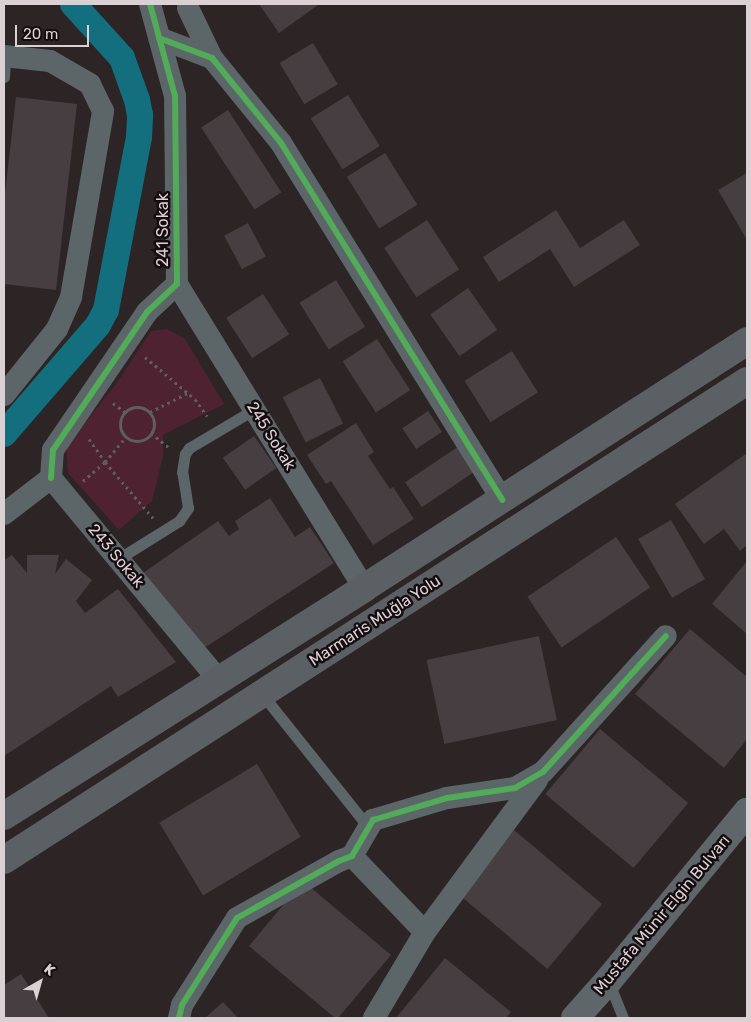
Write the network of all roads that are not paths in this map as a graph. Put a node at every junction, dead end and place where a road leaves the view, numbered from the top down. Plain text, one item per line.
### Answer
1 (150, 4) edge
2 (164, 4) edge
3 (191, 6) edge
4 (159, 38) junction
5 (212, 58) junction
6 (4, 63) edge
7 (177, 284) junction
8 (747, 341) edge
9 (745, 385) edge
10 (4, 395) edge
11 (255, 409) junction
12 (51, 478) junction
13 (502, 500) junction
14 (4, 514) edge
15 (118, 559) junction
16 (364, 588) junction
17 (666, 636) dead end
18 (219, 680) junction
19 (262, 694) junction
20 (543, 772) junction
21 (747, 812) edge
22 (4, 816) edge
23 (369, 828) junction
24 (352, 856) junction
25 (4, 860) edge
26 (425, 932) junction
27 (608, 981) junction
28 (179, 1018) edge
29 (374, 1018) edge
30 (575, 1018) edge
31 (623, 1018) edge

1 - 4 street, 241 Sokak
2 - 3 street
3 - 5 street
4 - 5 street
4 - 7 street, 241 Sokak
5 - 13 street
6 - 10 street
7 - 11 street, 245 Sokak
7 - 12 street, 241 Sokak
8 - 13 highway
9 - 19 highway, Marmaris Muğla Yolu
11 - 15 lane
11 - 16 street, 245 Sokak
12 - 14 street
12 - 15 street, 243 Sokak
13 - 16 highway
15 - 18 street, 243 Sokak
16 - 18 highway
17 - 20 street
18 - 22 highway
19 - 23 lane
19 - 25 highway, Marmaris Muğla Yolu
20 - 23 street
20 - 26 street
21 - 27 street, Mustafa Münir Elgin Bulvarı
23 - 24 street
24 - 26 street
24 - 28 street
26 - 29 street
27 - 30 street, Mustafa Münir Elgin Bulvarı
27 - 31 lane

